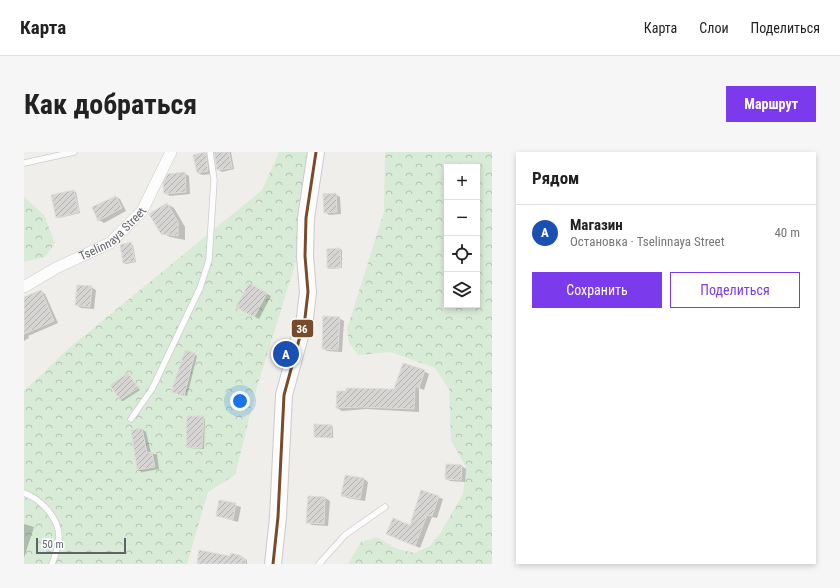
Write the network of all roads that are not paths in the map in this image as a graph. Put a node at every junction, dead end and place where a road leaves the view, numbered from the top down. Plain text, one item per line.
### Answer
1 (74, 152) edge
2 (171, 152) edge
3 (210, 152) edge
4 (316, 152) edge
5 (24, 163) edge
6 (24, 287) edge
7 (131, 419) dead end
8 (24, 493) edge
9 (385, 507) dead end
10 (52, 564) edge
11 (273, 564) edge
12 (319, 564) edge

1 - 5 lane
2 - 6 street, Tselinnaya Street
3 - 7 lane
4 - 11 street
8 - 10 lane
9 - 12 lane

